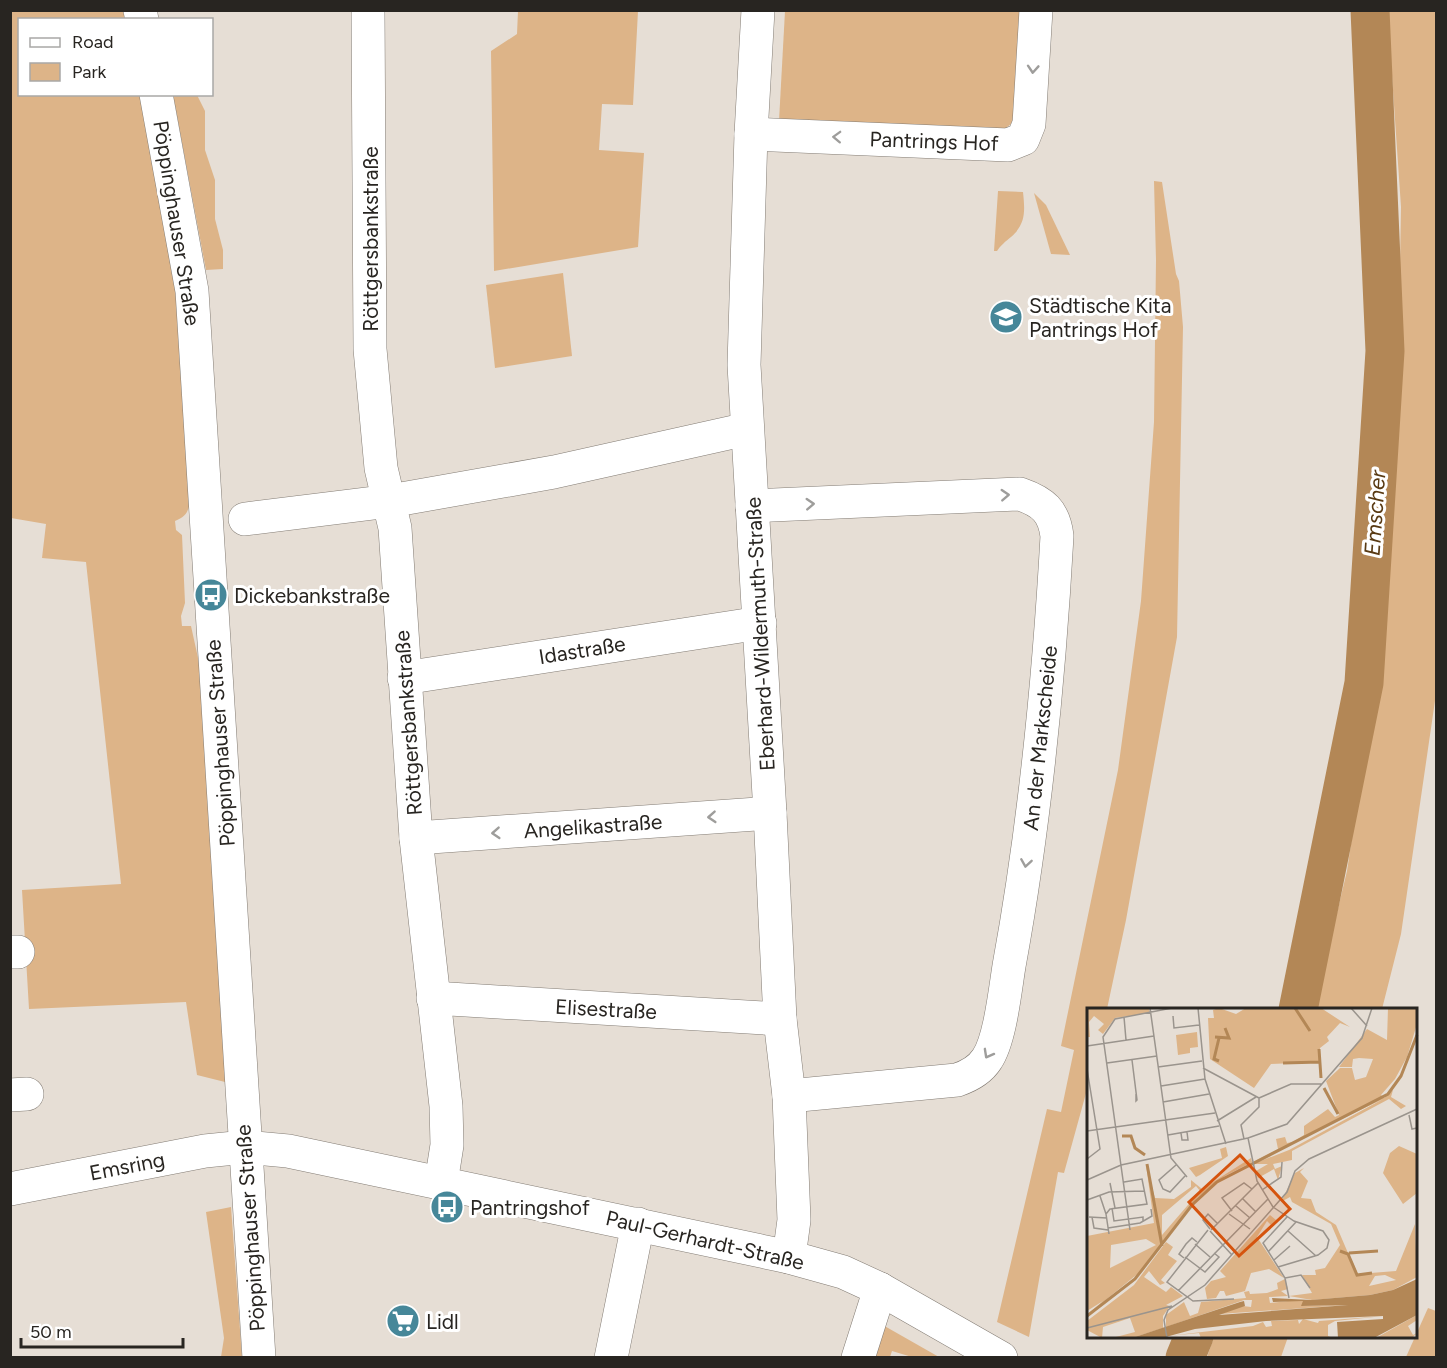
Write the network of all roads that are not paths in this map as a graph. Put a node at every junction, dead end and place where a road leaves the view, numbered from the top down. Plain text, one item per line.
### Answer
1 (368, 10) edge
2 (758, 10) edge
3 (1036, 10) edge
4 (156, 96) edge
5 (751, 134) junction
6 (747, 429) junction
7 (390, 501) junction
8 (752, 506) junction
9 (245, 519) dead end
10 (760, 623) junction
11 (404, 678) junction
12 (770, 813) junction
13 (416, 838) junction
14 (433, 998) junction
15 (780, 1019) junction
16 (789, 1096) junction
17 (245, 1147) junction
18 (441, 1183) junction
19 (10, 1189) edge
20 (638, 1224) junction
21 (789, 1257) junction
22 (880, 1289) junction
23 (258, 1358) edge
24 (611, 1358) edge
25 (858, 1358) edge
26 (1001, 1358) edge

1 - 7 street, Röttgersbankstraße
2 - 5 street, Eberhard-Wildermuth-Straße
3 -> 5 street, Pantrings Hof
4 - 17 street, Pöppinghauser Straße
5 - 6 street, Eberhard-Wildermuth-Straße
6 - 7 street
6 - 8 street, Eberhard-Wildermuth-Straße
7 - 9 street
7 - 11 street, Röttgersbankstraße
8 - 10 street, Eberhard-Wildermuth-Straße
8 -> 16 street, An der Markscheide
10 - 11 street, Idastraße
10 - 12 street, Eberhard-Wildermuth-Straße
11 - 13 street, Röttgersbankstraße
12 -> 13 street, Angelikastraße
12 - 15 street, Eberhard-Wildermuth-Straße
13 - 14 street, Röttgersbankstraße
14 - 15 street, Elisestraße
14 - 18 street, Röttgersbankstraße
15 - 16 street, Eberhard-Wildermuth-Straße
16 - 21 street, Eberhard-Wildermuth-Straße
17 - 18 street, Paul-Gerhardt-Straße
17 - 19 street, Emsring
17 - 23 street, Pöppinghauser Straße
18 - 20 street, Paul-Gerhardt-Straße
20 - 21 street, Paul-Gerhardt-Straße
20 - 24 street
21 - 22 street, Paul-Gerhardt-Straße
22 - 25 street
22 - 26 street, Paul-Gerhardt-Straße

